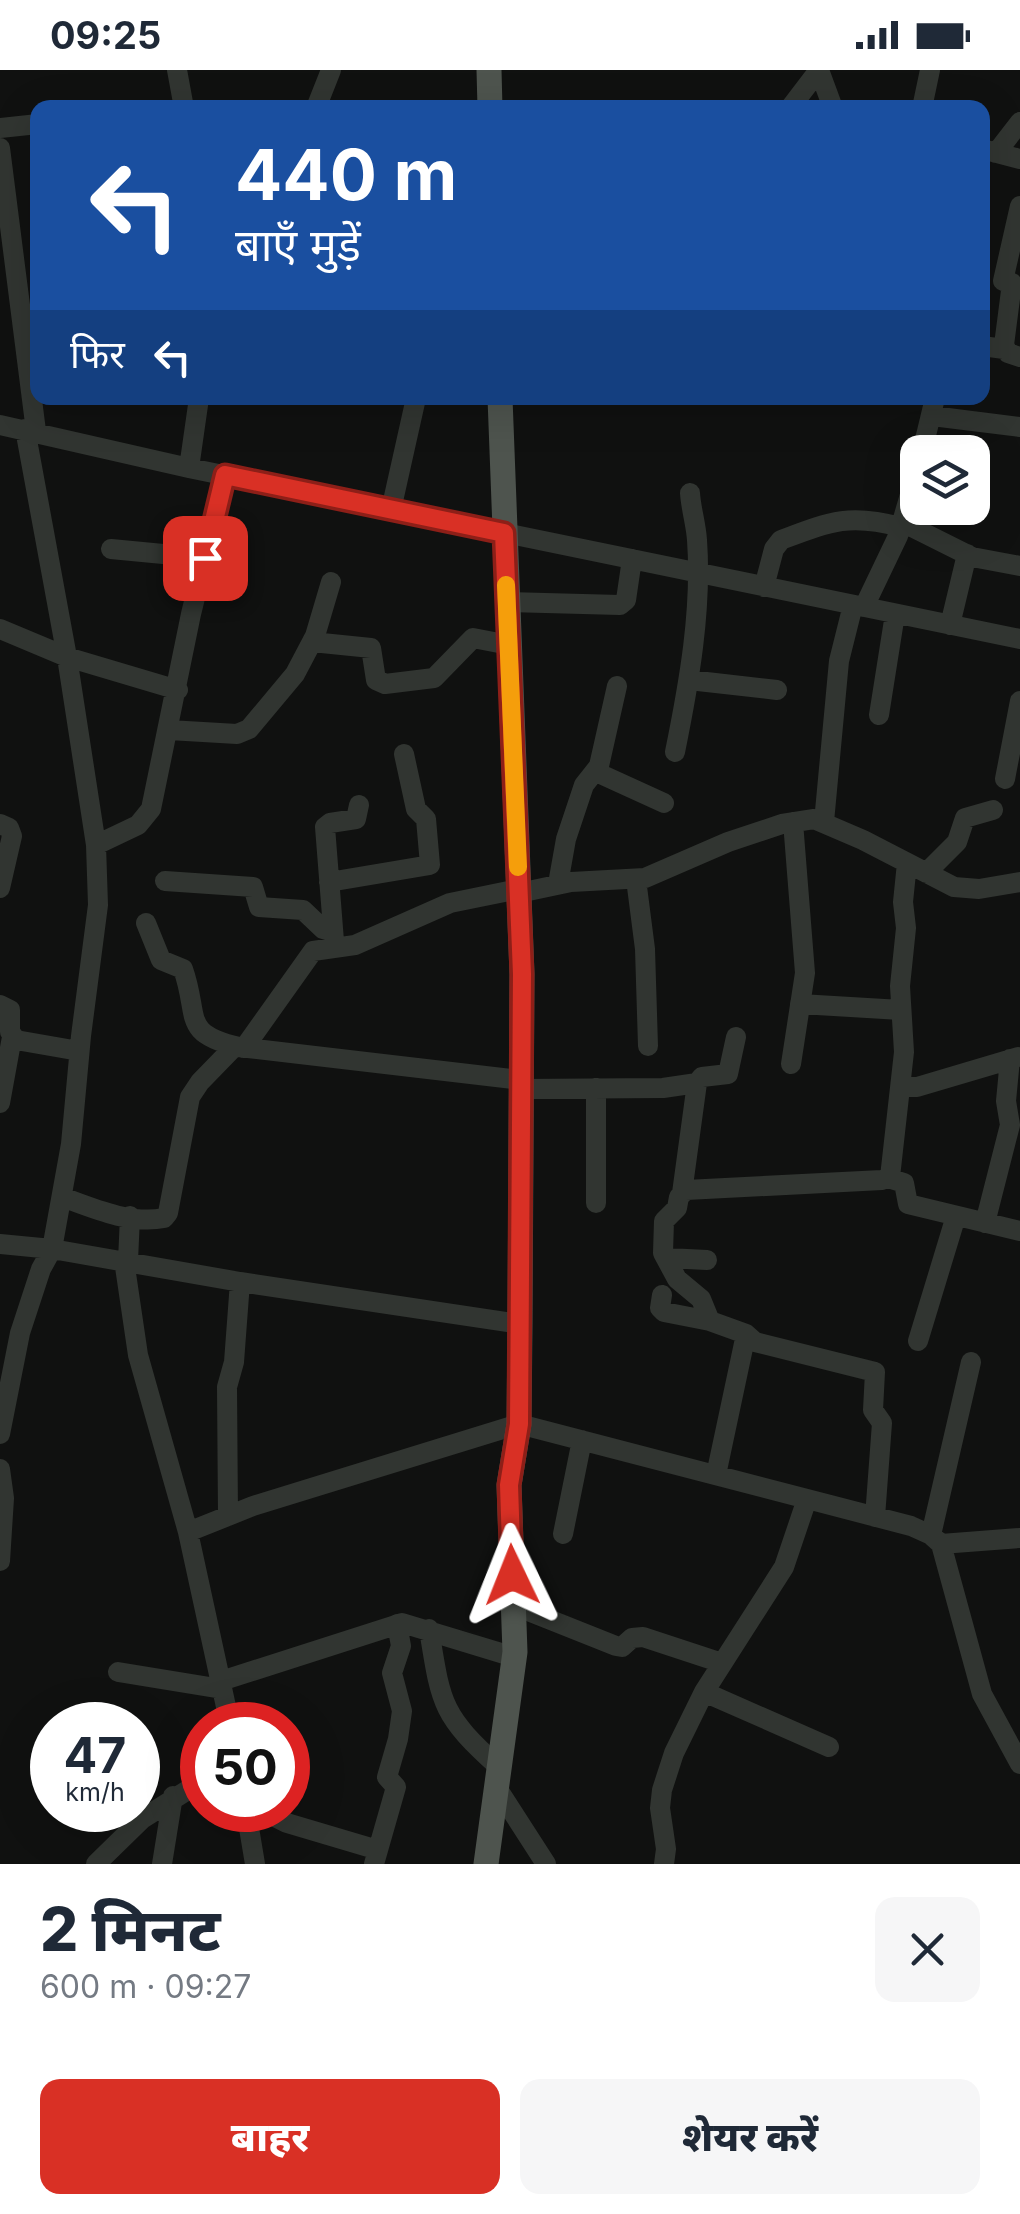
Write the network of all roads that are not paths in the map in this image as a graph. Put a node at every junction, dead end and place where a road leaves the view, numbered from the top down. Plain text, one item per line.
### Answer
1 (177, 70) edge
2 (331, 70) edge
3 (489, 70) edge
4 (819, 70) edge
5 (930, 70) edge
6 (183, 100) edge
7 (319, 100) edge
8 (490, 100) edge
9 (796, 100) edge
10 (830, 100) edge
11 (924, 100) edge
12 (1020, 122) edge
13 (30, 125) edge
14 (0, 128) edge
15 (0, 148) edge
16 (990, 151) edge
17 (1020, 160) edge
18 (4, 205) edge
19 (1019, 218) edge
20 (1004, 281) edge
21 (1012, 353) edge
22 (30, 364) edge
23 (34, 405) edge
24 (198, 405) edge
25 (414, 405) edge
26 (500, 405) edge
27 (933, 407) edge
28 (0, 424) edge
29 (1020, 427) edge
30 (31, 430) junction
31 (926, 435) edge
32 (189, 468) junction
33 (225, 475) junction
34 (690, 493) dead end
35 (391, 510) junction
36 (900, 524) edge
37 (900, 525) edge
38 (903, 525) edge
39 (504, 533) junction
40 (112, 549) dead end
41 (966, 554) junction
42 (205, 558) junction
43 (632, 560) junction
44 (1020, 566) edge
45 (698, 573) junction
46 (331, 582) dead end
47 (764, 587) junction
48 (507, 602) junction
49 (858, 606) junction
50 (895, 614) junction
51 (950, 625) junction
52 (0, 629) edge
53 (1020, 640) edge
54 (312, 642) junction
55 (509, 646) junction
56 (67, 656) junction
57 (689, 680) junction
58 (616, 686) dead end
59 (178, 690) junction
60 (777, 690) dead end
61 (1020, 701) edge
62 (879, 715) dead end
63 (169, 730) junction
64 (676, 752) dead end
65 (404, 754) dead end
66 (596, 772) junction
67 (1005, 779) dead end
68 (664, 803) dead end
69 (358, 805) dead end
70 (992, 810) dead end
71 (794, 822) junction
72 (824, 822) junction
73 (0, 824) edge
74 (96, 845) junction
75 (916, 868) junction
76 (636, 880) junction
77 (165, 881) dead end
78 (329, 882) junction
79 (1020, 882) edge
80 (558, 884) junction
81 (0, 886) edge
82 (519, 891) junction
83 (146, 923) dead end
84 (334, 940) junction
85 (800, 1004) junction
86 (0, 1005) edge
87 (900, 1010) junction
88 (12, 1037) junction
89 (736, 1037) dead end
90 (648, 1046) dead end
91 (240, 1047) junction
92 (80, 1051) junction
93 (1015, 1058) edge
94 (791, 1064) dead end
95 (697, 1083) junction
96 (521, 1084) junction
97 (902, 1087) junction
98 (596, 1088) junction
99 (0, 1103) edge
100 (888, 1178) junction
101 (682, 1192) junction
102 (62, 1197) junction
103 (596, 1203) dead end
104 (130, 1216) junction
105 (956, 1216) junction
106 (985, 1223) junction
107 (1020, 1231) edge
108 (0, 1244) edge
109 (52, 1249) junction
110 (667, 1258) junction
111 (708, 1260) dead end
112 (126, 1261) junction
113 (240, 1282) junction
114 (662, 1294) dead end
115 (710, 1321) junction
116 (520, 1324) junction
117 (746, 1334) junction
118 (918, 1340) dead end
119 (971, 1362) dead end
120 (519, 1424) junction
121 (0, 1434) edge
122 (582, 1440) junction
123 (0, 1470) edge
124 (716, 1475) junction
125 (807, 1499) junction
126 (228, 1516) junction
127 (875, 1516) junction
128 (188, 1532) junction
129 (563, 1534) dead end
130 (1020, 1538) edge
131 (936, 1539) junction
132 (0, 1560) edge
133 (514, 1605) junction
134 (396, 1624) junction
135 (429, 1629) junction
136 (514, 1657) junction
137 (722, 1663) junction
138 (118, 1672) dead end
139 (221, 1685) junction
140 (704, 1692) junction
141 (225, 1702) edge
142 (829, 1747) dead end
143 (1020, 1764) edge
144 (498, 1778) junction
145 (180, 1792) edge
146 (173, 1796) junction
147 (250, 1832) edge
148 (309, 1832) edge
149 (376, 1857) edge
150 (96, 1864) edge
151 (162, 1864) edge
152 (255, 1864) edge
153 (486, 1864) edge
154 (546, 1864) edge
155 (664, 1864) edge

1 - 6 street
2 - 7 street
3 - 8 main road
4 - 9 street
4 - 10 street
5 - 11 street
12 - 16 street
13 - 14 street
15 - 18 street
16 - 17 street
18 - 22 street
19 - 20 street
20 - 21 street
23 - 30 street
24 - 32 street
25 - 35 street
26 - 39 main road
27 - 29 street
27 - 31 street
28 - 30 street
30 - 32 street
30 - 56 street
32 - 33 street
33 - 35 street
33 - 42 street
34 - 45 street
35 - 39 street
36 - 47 street
37 - 49 street
38 - 41 street
39 - 43 street
39 - 48 main road
40 - 42 street
41 - 44 street
41 - 51 street
42 - 59 street
43 - 45 street
43 - 48 street
45 - 47 street
45 - 57 street
46 - 54 street
47 - 49 street
48 - 55 main road
49 - 50 street
49 - 72 street
50 - 51 street
50 - 62 street
51 - 53 street
52 - 56 street
54 - 55 street
54 - 63 street
55 - 82 main road
56 - 59 street
56 - 74 street
57 - 60 street
57 - 64 street
58 - 66 street
59 - 63 street
61 - 67 street
63 - 74 street
65 - 78 street
66 - 68 street
66 - 80 street
69 - 78 street
70 - 75 street
71 - 72 street
71 - 76 street
71 - 85 street
72 - 75 street
73 - 81 street
74 - 92 street
75 - 79 street
75 - 87 street
76 - 80 street
76 - 90 street
77 - 84 street
78 - 84 street
80 - 82 street
82 - 84 street
82 - 96 main road
83 - 91 street
84 - 91 street
85 - 87 street
85 - 94 street
86 - 88 street
87 - 97 street
88 - 92 street
88 - 99 street
89 - 95 street
91 - 96 street
91 - 104 street
92 - 102 street
93 - 97 street
93 - 106 street
95 - 98 street
95 - 101 street
96 - 98 street
96 - 116 main road
97 - 100 street
98 - 103 street
100 - 101 street
100 - 105 street
101 - 110 street
102 - 104 street
102 - 109 street
104 - 112 street
105 - 106 street
105 - 118 street
106 - 107 street
108 - 109 street
109 - 112 street
109 - 121 street
110 - 111 street
110 - 115 street
112 - 113 street
112 - 128 street
113 - 116 street
113 - 126 street
114 - 115 street
115 - 117 street
116 - 120 main road
117 - 124 street
117 - 127 street
119 - 131 street
120 - 122 street
120 - 126 street
120 - 133 main road
122 - 124 street
122 - 129 street
123 - 132 street
124 - 125 street
125 - 127 street
125 - 137 street
126 - 128 street
127 - 131 street
128 - 139 street
130 - 131 street
131 - 143 street
133 - 136 main road
133 - 137 street
134 - 135 street
134 - 139 street
134 - 149 street
135 - 136 street
135 - 144 street
136 - 144 main road
137 - 140 street
138 - 139 street
139 - 141 street
140 - 142 street
140 - 155 street
144 - 153 main road
144 - 154 street
145 - 146 street
146 - 150 street
146 - 151 street
147 - 152 street
148 - 149 street

